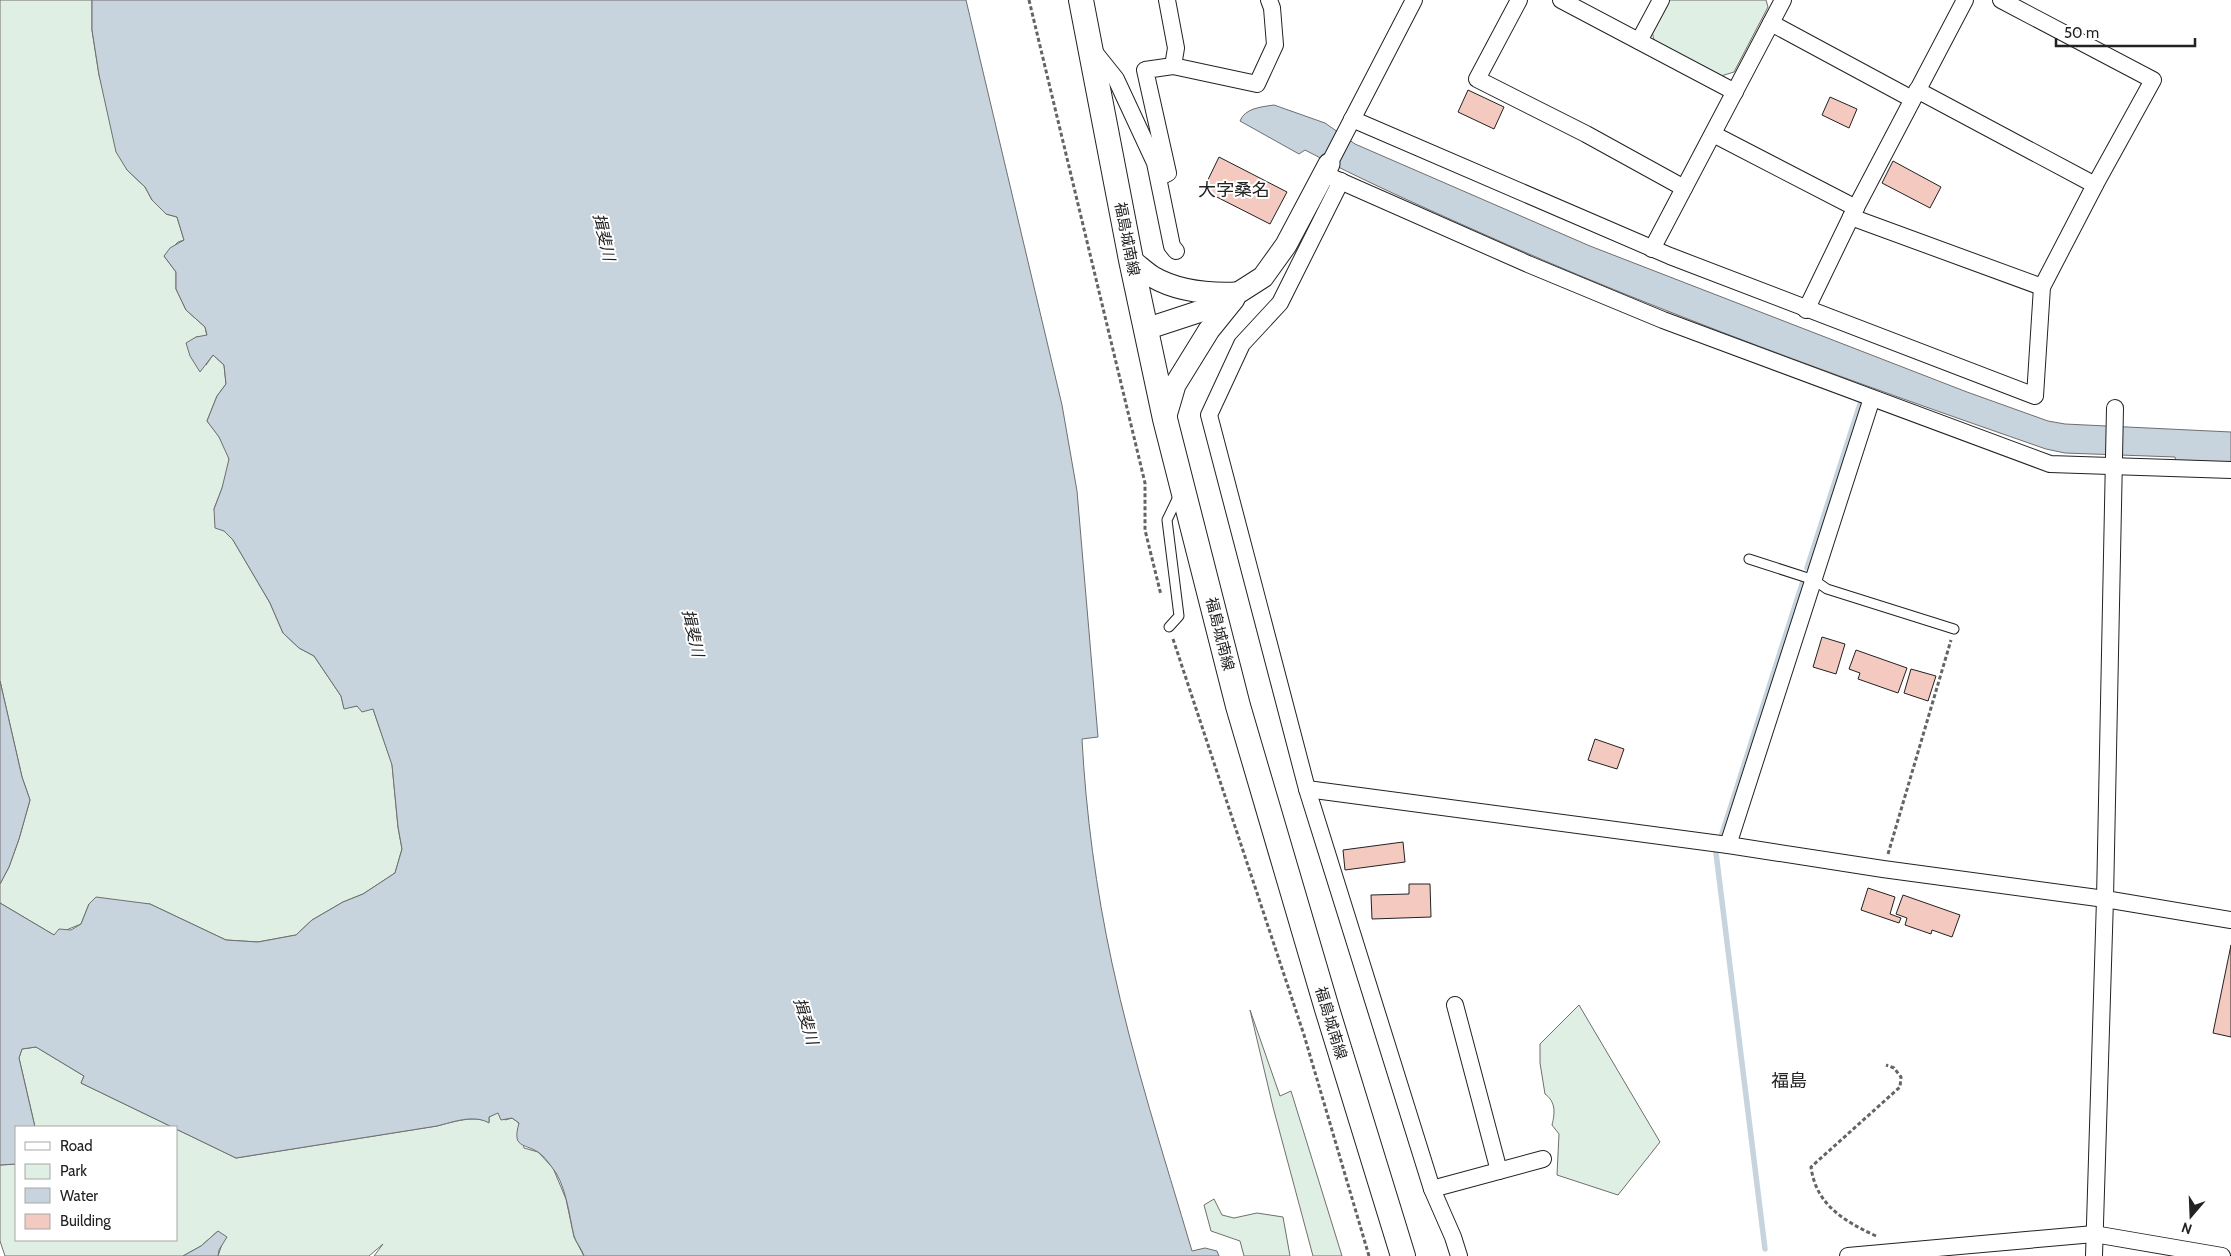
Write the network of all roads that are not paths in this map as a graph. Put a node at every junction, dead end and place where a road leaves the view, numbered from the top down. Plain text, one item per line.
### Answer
1 (1081, 0) edge
2 (1167, 0) edge
3 (1269, 0) edge
4 (1414, 0) edge
5 (1519, 0) edge
6 (1561, 0) edge
7 (1661, 0) edge
8 (1783, 0) edge
9 (1965, 0) edge
10 (2001, 0) edge
11 (1771, 23) junction
12 (1639, 41) junction
13 (1090, 47) junction
14 (1173, 66) junction
15 (1735, 92) junction
16 (1915, 94) junction
17 (1352, 119) junction
18 (1713, 134) junction
19 (1331, 173) junction
20 (1160, 176) junction
21 (2095, 185) junction
22 (1684, 188) junction
23 (1854, 212) junction
24 (1652, 249) junction
25 (1176, 251) dead end
26 (1131, 260) junction
27 (2042, 287) junction
28 (1238, 293) junction
29 (1806, 310) junction
30 (1146, 328) junction
31 (1872, 398) junction
32 (2115, 408) dead end
33 (1165, 419) junction
34 (2114, 465) junction
35 (2231, 470) edge
36 (1183, 488) junction
37 (1749, 559) dead end
38 (1814, 580) junction
39 (1169, 627) road end
40 (1954, 629) road end
41 (1307, 789) junction
42 (1728, 845) junction
43 (2106, 900) junction
44 (2231, 920) edge
45 (1455, 1005) dead end
46 (1543, 1159) dead end
47 (1499, 1171) junction
48 (1432, 1189) junction
49 (2094, 1234) junction
50 (1402, 1256) edge
51 (1459, 1256) edge
52 (1848, 1256) edge
53 (2094, 1256) edge
54 (2222, 1256) edge

1 - 13 main road, 福島城南線
2 - 14 street
3 - 14 street
4 - 17 street
5 - 22 street
6 - 12 street
7 - 12 street
8 - 11 street
9 - 16 street
10 - 21 street
11 - 15 street
11 - 16 street
12 - 15 street
13 - 20 street
13 - 26 main road, 福島城南線
14 - 20 street
15 - 18 street
16 - 21 street
16 - 23 street
17 - 19 street
17 - 24 street
18 - 22 street
18 - 23 street
19 - 28 street
19 - 31 street
19 - 41 street
20 - 25 street
21 - 27 street
22 - 24 street
23 - 27 street
23 - 29 street
24 - 29 street
26 - 28 street
26 - 30 main road, 福島城南線
27 - 29 street
28 - 30 street
28 - 33 street
30 - 33 main road, 福島城南線
31 - 34 street
31 - 38 street
32 - 34 street
33 - 36 main road, 福島城南線
34 - 35 street
34 - 43 street
36 - 39 lane
36 - 50 main road, 福島城南線
37 - 38 lane
38 - 40 lane
38 - 42 street
41 - 42 street
41 - 48 street
42 - 43 street
43 - 44 street
43 - 49 street
45 - 47 street
46 - 47 street
47 - 48 street
48 - 51 street
49 - 52 street
49 - 53 street
49 - 54 street

